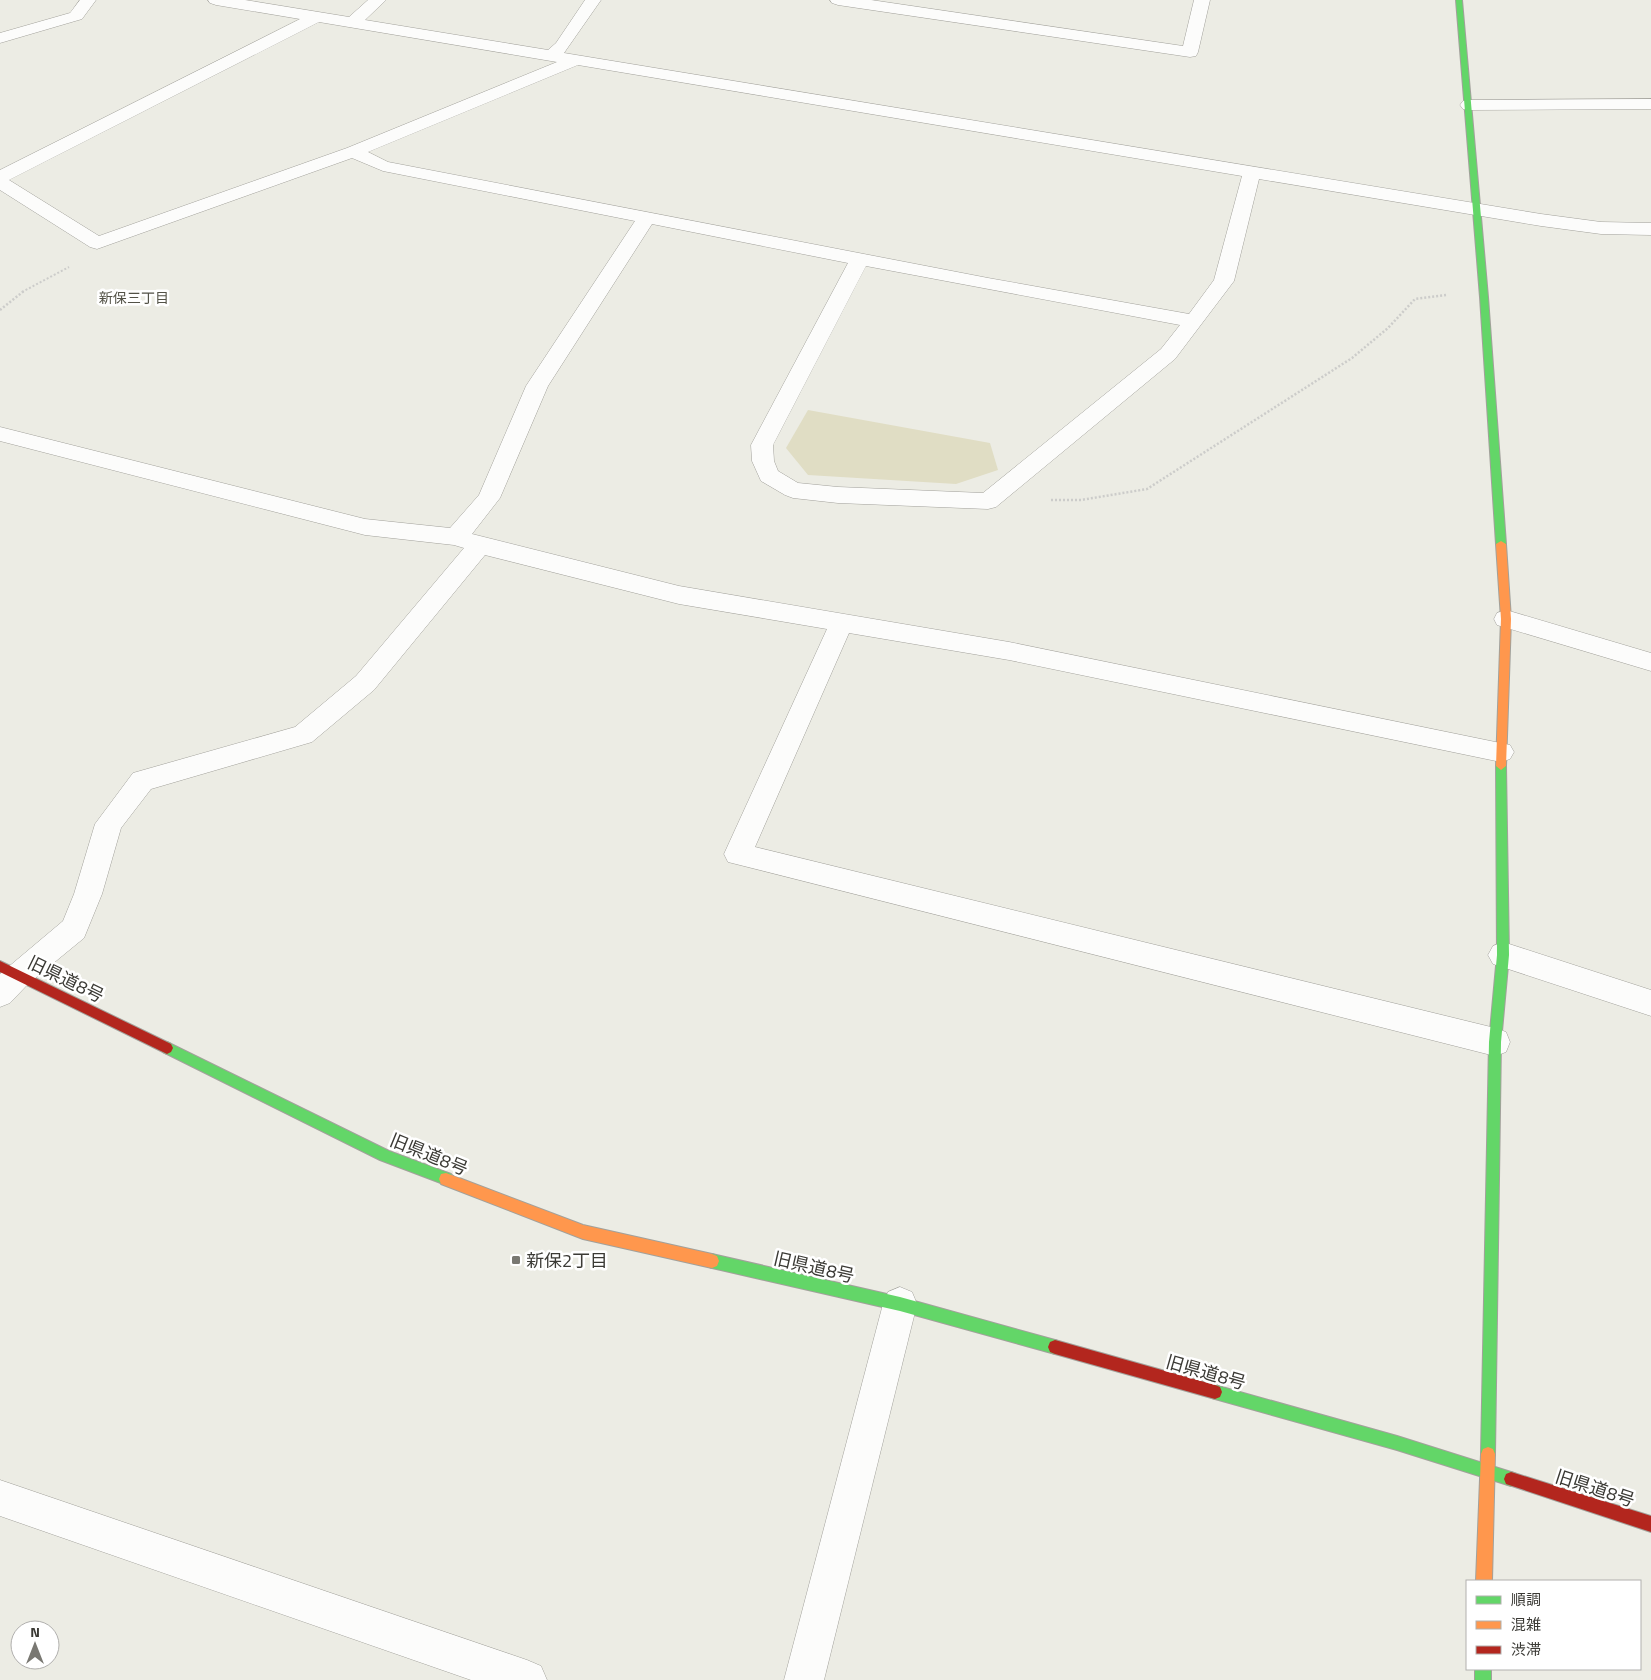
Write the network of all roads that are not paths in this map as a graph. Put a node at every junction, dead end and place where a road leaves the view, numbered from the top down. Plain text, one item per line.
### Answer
1 (88, 0) edge
2 (216, 0) edge
3 (378, 0) edge
4 (593, 0) edge
5 (838, 0) edge
6 (1202, 0) edge
7 (1459, 0) edge
8 (316, 17) junction
9 (352, 23) junction
10 (0, 38) edge
11 (552, 55) junction
12 (576, 60) junction
13 (1651, 104) edge
14 (1469, 105) junction
15 (353, 152) junction
16 (1252, 171) junction
17 (0, 177) edge
18 (0, 182) edge
19 (1475, 208) junction
20 (646, 218) junction
21 (1651, 229) edge
22 (860, 259) junction
23 (1194, 321) junction
24 (0, 434) edge
25 (468, 541) junction
26 (1506, 619) junction
27 (842, 622) junction
28 (1651, 662) edge
29 (1501, 752) junction
30 (1503, 955) junction
31 (6, 978) edge
32 (1651, 1003) edge
33 (1496, 1042) junction
34 (900, 1304) junction
35 (1488, 1471) junction
36 (0, 1498) edge
37 (1651, 1524) edge
38 (1484, 1580) edge
39 (527, 1680) edge
40 (804, 1680) edge

1 - 10 street
2 - 8 street
3 - 9 street
4 - 11 street
5 - 6 street
7 - 14 street
8 - 9 street
8 - 17 street
9 - 11 street
11 - 12 street
12 - 15 street
12 - 16 street
13 - 14 street
14 - 19 street
15 - 18 street
15 - 20 street
16 - 19 street
16 - 23 street
19 - 21 street
19 - 26 street
20 - 22 street
20 - 25 street
22 - 23 street
22 - 23 street
24 - 25 street
25 - 27 street
25 - 31 street
26 - 28 street
26 - 29 street
27 - 29 street
27 - 33 street
29 - 30 street
30 - 32 street
30 - 33 street
31 - 34 street, 旧県道8号
33 - 35 street
34 - 35 street, 旧県道8号
34 - 40 street
35 - 37 street, 旧県道8号
35 - 38 street
36 - 39 street

